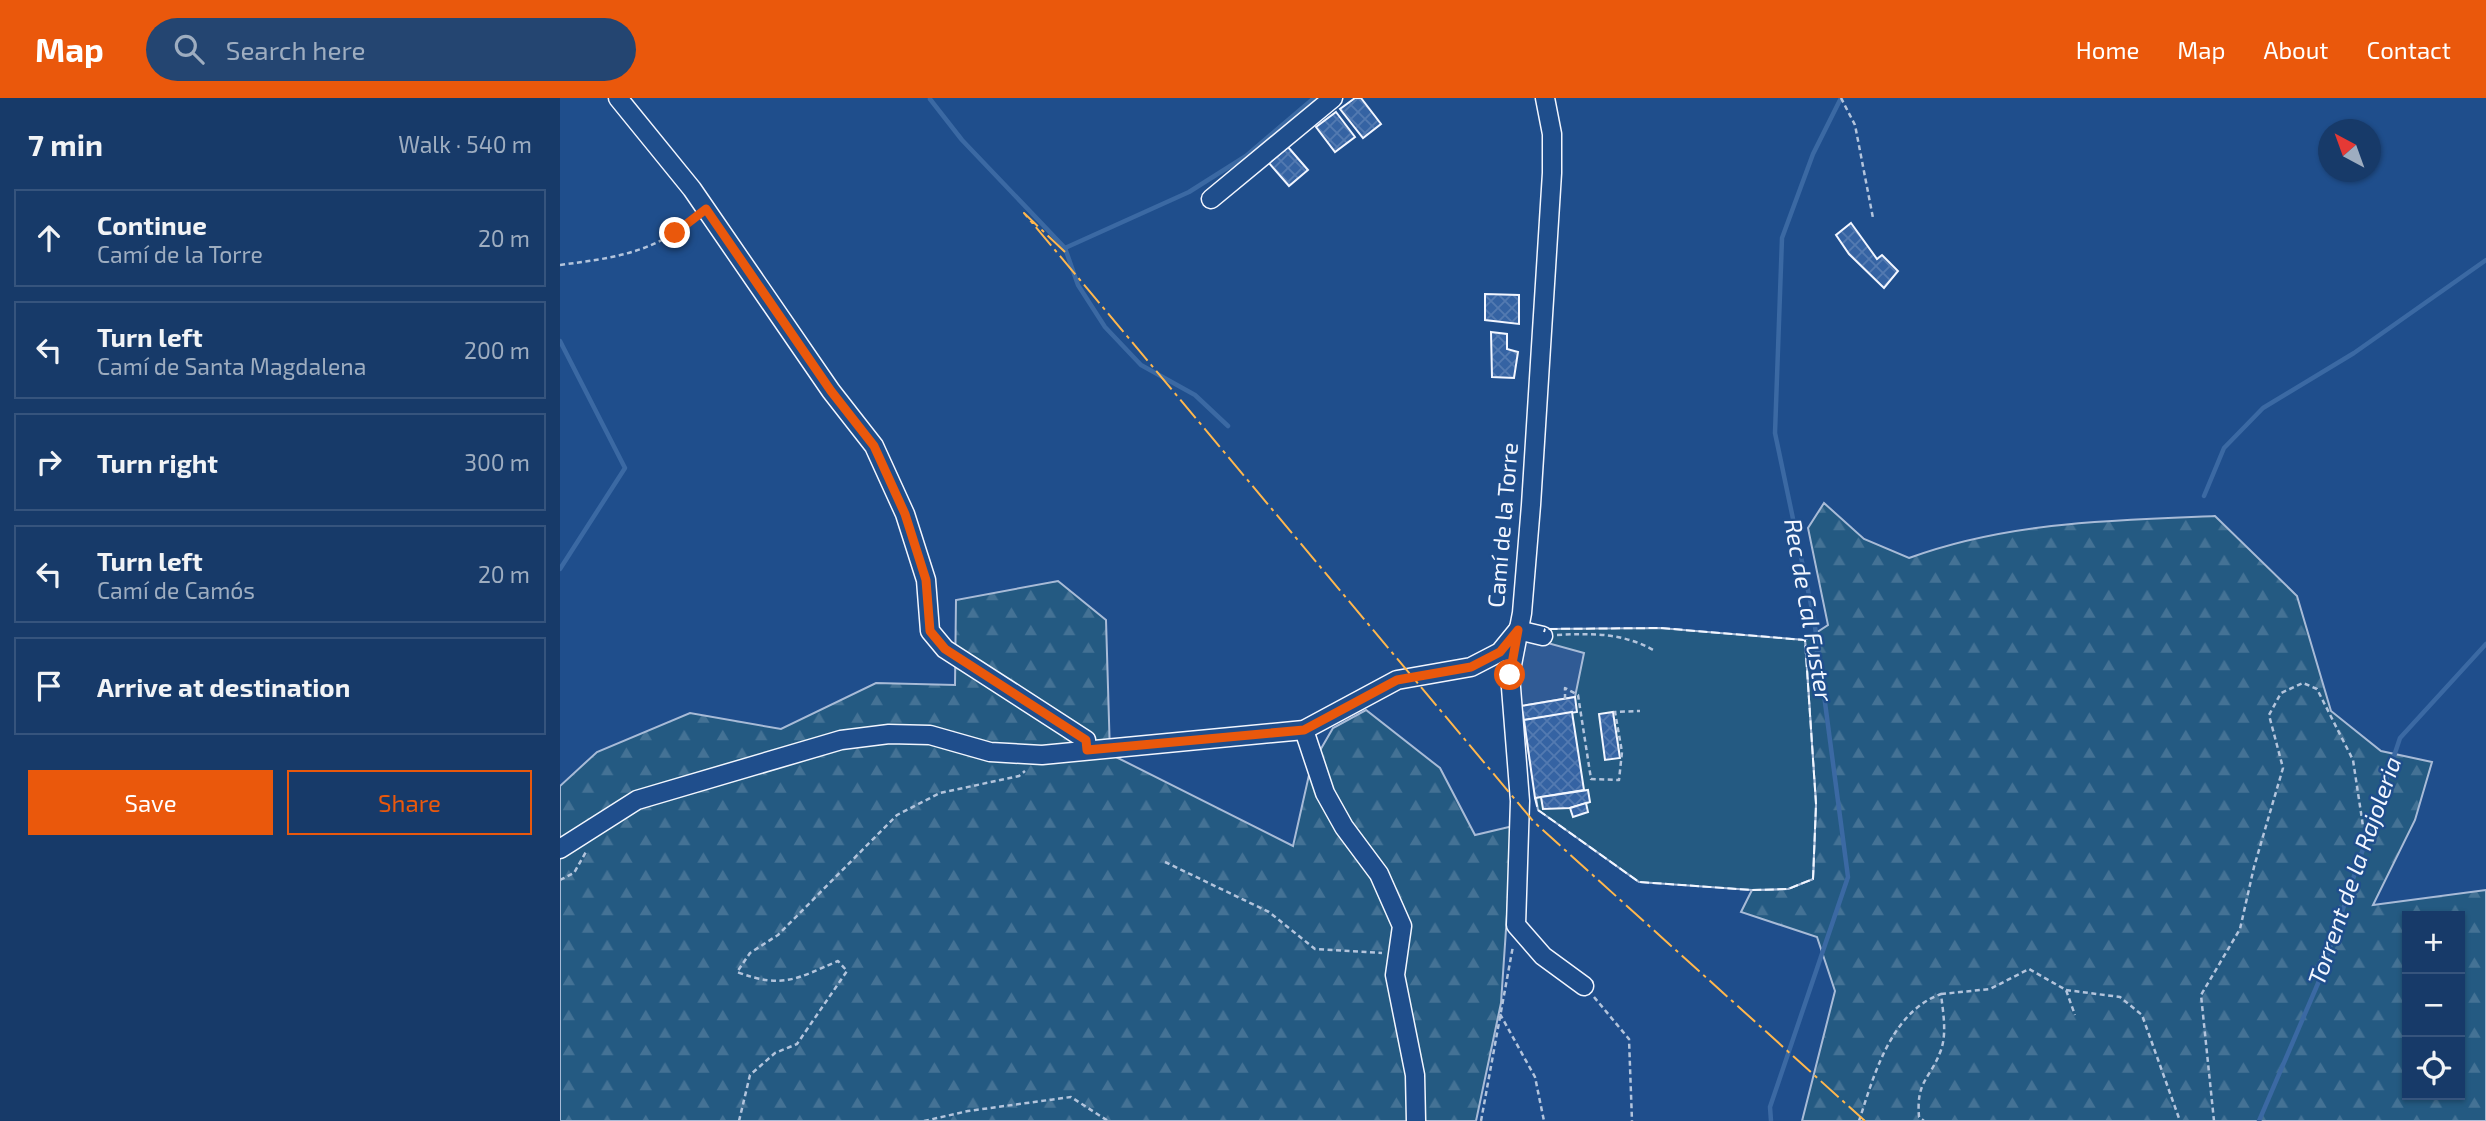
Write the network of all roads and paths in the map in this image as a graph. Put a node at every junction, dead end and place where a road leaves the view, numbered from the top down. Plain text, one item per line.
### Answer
1 (618, 98) edge
2 (1332, 98) edge
3 (1545, 98) edge
4 (1841, 98) edge
5 (1211, 199) dead end
6 (706, 209) junction
7 (1873, 218) dead end
8 (560, 265) edge
9 (1518, 630) junction
10 (1544, 636) joint
11 (1655, 651) dead end
12 (1565, 699) dead end
13 (1640, 711) dead end
14 (1304, 730) junction
15 (1087, 750) junction
16 (1042, 755) junction
17 (2363, 825) dead end
18 (591, 830) junction
19 (560, 849) edge
20 (1165, 862) dead end
21 (560, 880) edge
22 (1516, 925) junction
23 (1398, 954) junction
24 (1584, 986) joint
25 (2066, 990) junction
26 (1941, 994) junction
27 (1500, 1014) junction
28 (2075, 1015) dead end
29 (739, 1121) edge
30 (924, 1121) edge
31 (1108, 1121) edge
32 (1416, 1121) edge
33 (1481, 1121) edge
34 (1544, 1121) edge
35 (1632, 1121) edge
36 (1858, 1121) edge
37 (1924, 1121) edge
38 (2180, 1121) edge
39 (2214, 1121) edge

1 - 6 street
2 - 5 street
3 - 9 street, Camí de la Torre
4 - 7 path
6 - 8 path
6 - 15 street
9 - 10 street
9 - 14 street
9 - 22 street, Camí de la Torre
10 - 11 path
12 - 13 path
14 - 15 street
14 - 23 street
15 - 16 street
16 - 18 street
16 - 29 path
17 - 39 path
18 - 19 street
18 - 21 path
20 - 23 path
22 - 24 street
22 - 27 path
23 - 32 street
24 - 35 path
25 - 26 path
25 - 28 path
25 - 38 path
26 - 36 path
26 - 37 path
27 - 33 path
27 - 34 path
30 - 31 path

